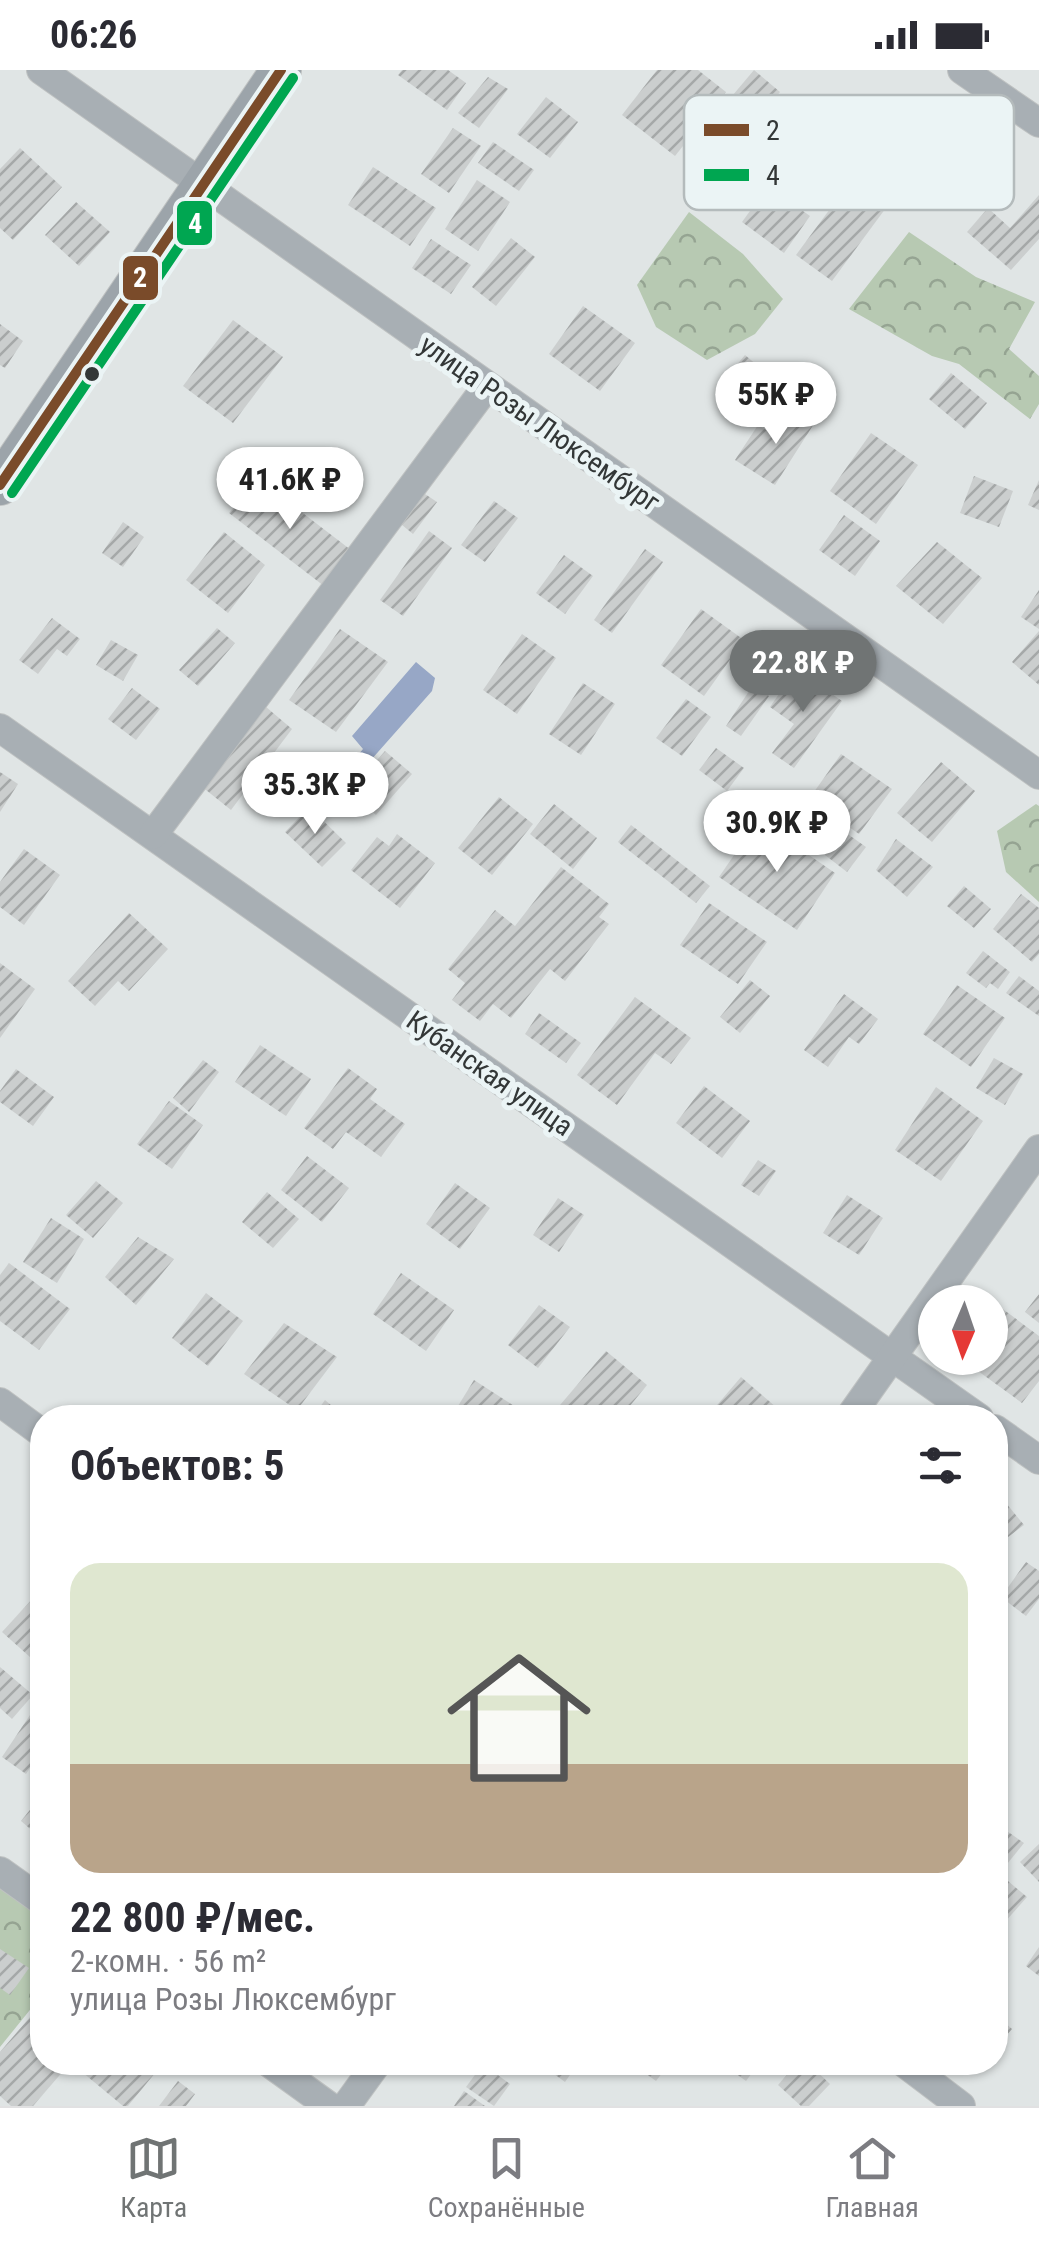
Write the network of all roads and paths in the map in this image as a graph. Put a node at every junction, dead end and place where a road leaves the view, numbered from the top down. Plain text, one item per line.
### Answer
1 (41, 70) edge
2 (281, 70) edge
3 (962, 70) edge
4 (998, 95) edge
5 (1014, 106) edge
6 (1039, 123) edge
7 (204, 186) junction
8 (487, 386) junction
9 (0, 485) edge
10 (0, 728) edge
11 (1039, 775) edge
12 (153, 836) junction
13 (1039, 1149) edge
14 (894, 1357) junction
15 (0, 1402) edge
16 (859, 1405) edge
17 (961, 1405) edge
18 (30, 1424) edge
19 (1008, 1438) edge
20 (1039, 1460) edge
21 (0, 1870) edge
22 (30, 1892) edge
23 (286, 2075) edge
24 (369, 2075) edge
25 (920, 2075) edge
26 (329, 2106) edge
27 (346, 2106) edge
28 (961, 2106) edge

1 - 7 street, улица Розы Люксембург
2 - 7 main road
3 - 4 street
5 - 6 street
7 - 8 street, улица Розы Люксембург
7 - 9 main road
8 - 11 street, улица Розы Люксембург
8 - 12 street
10 - 12 street, Кубанская улица
12 - 14 street, Кубанская улица
13 - 14 street
14 - 16 street
14 - 17 street, Кубанская улица
15 - 18 street
19 - 20 street
21 - 22 street
23 - 26 street
24 - 27 street
25 - 28 street

